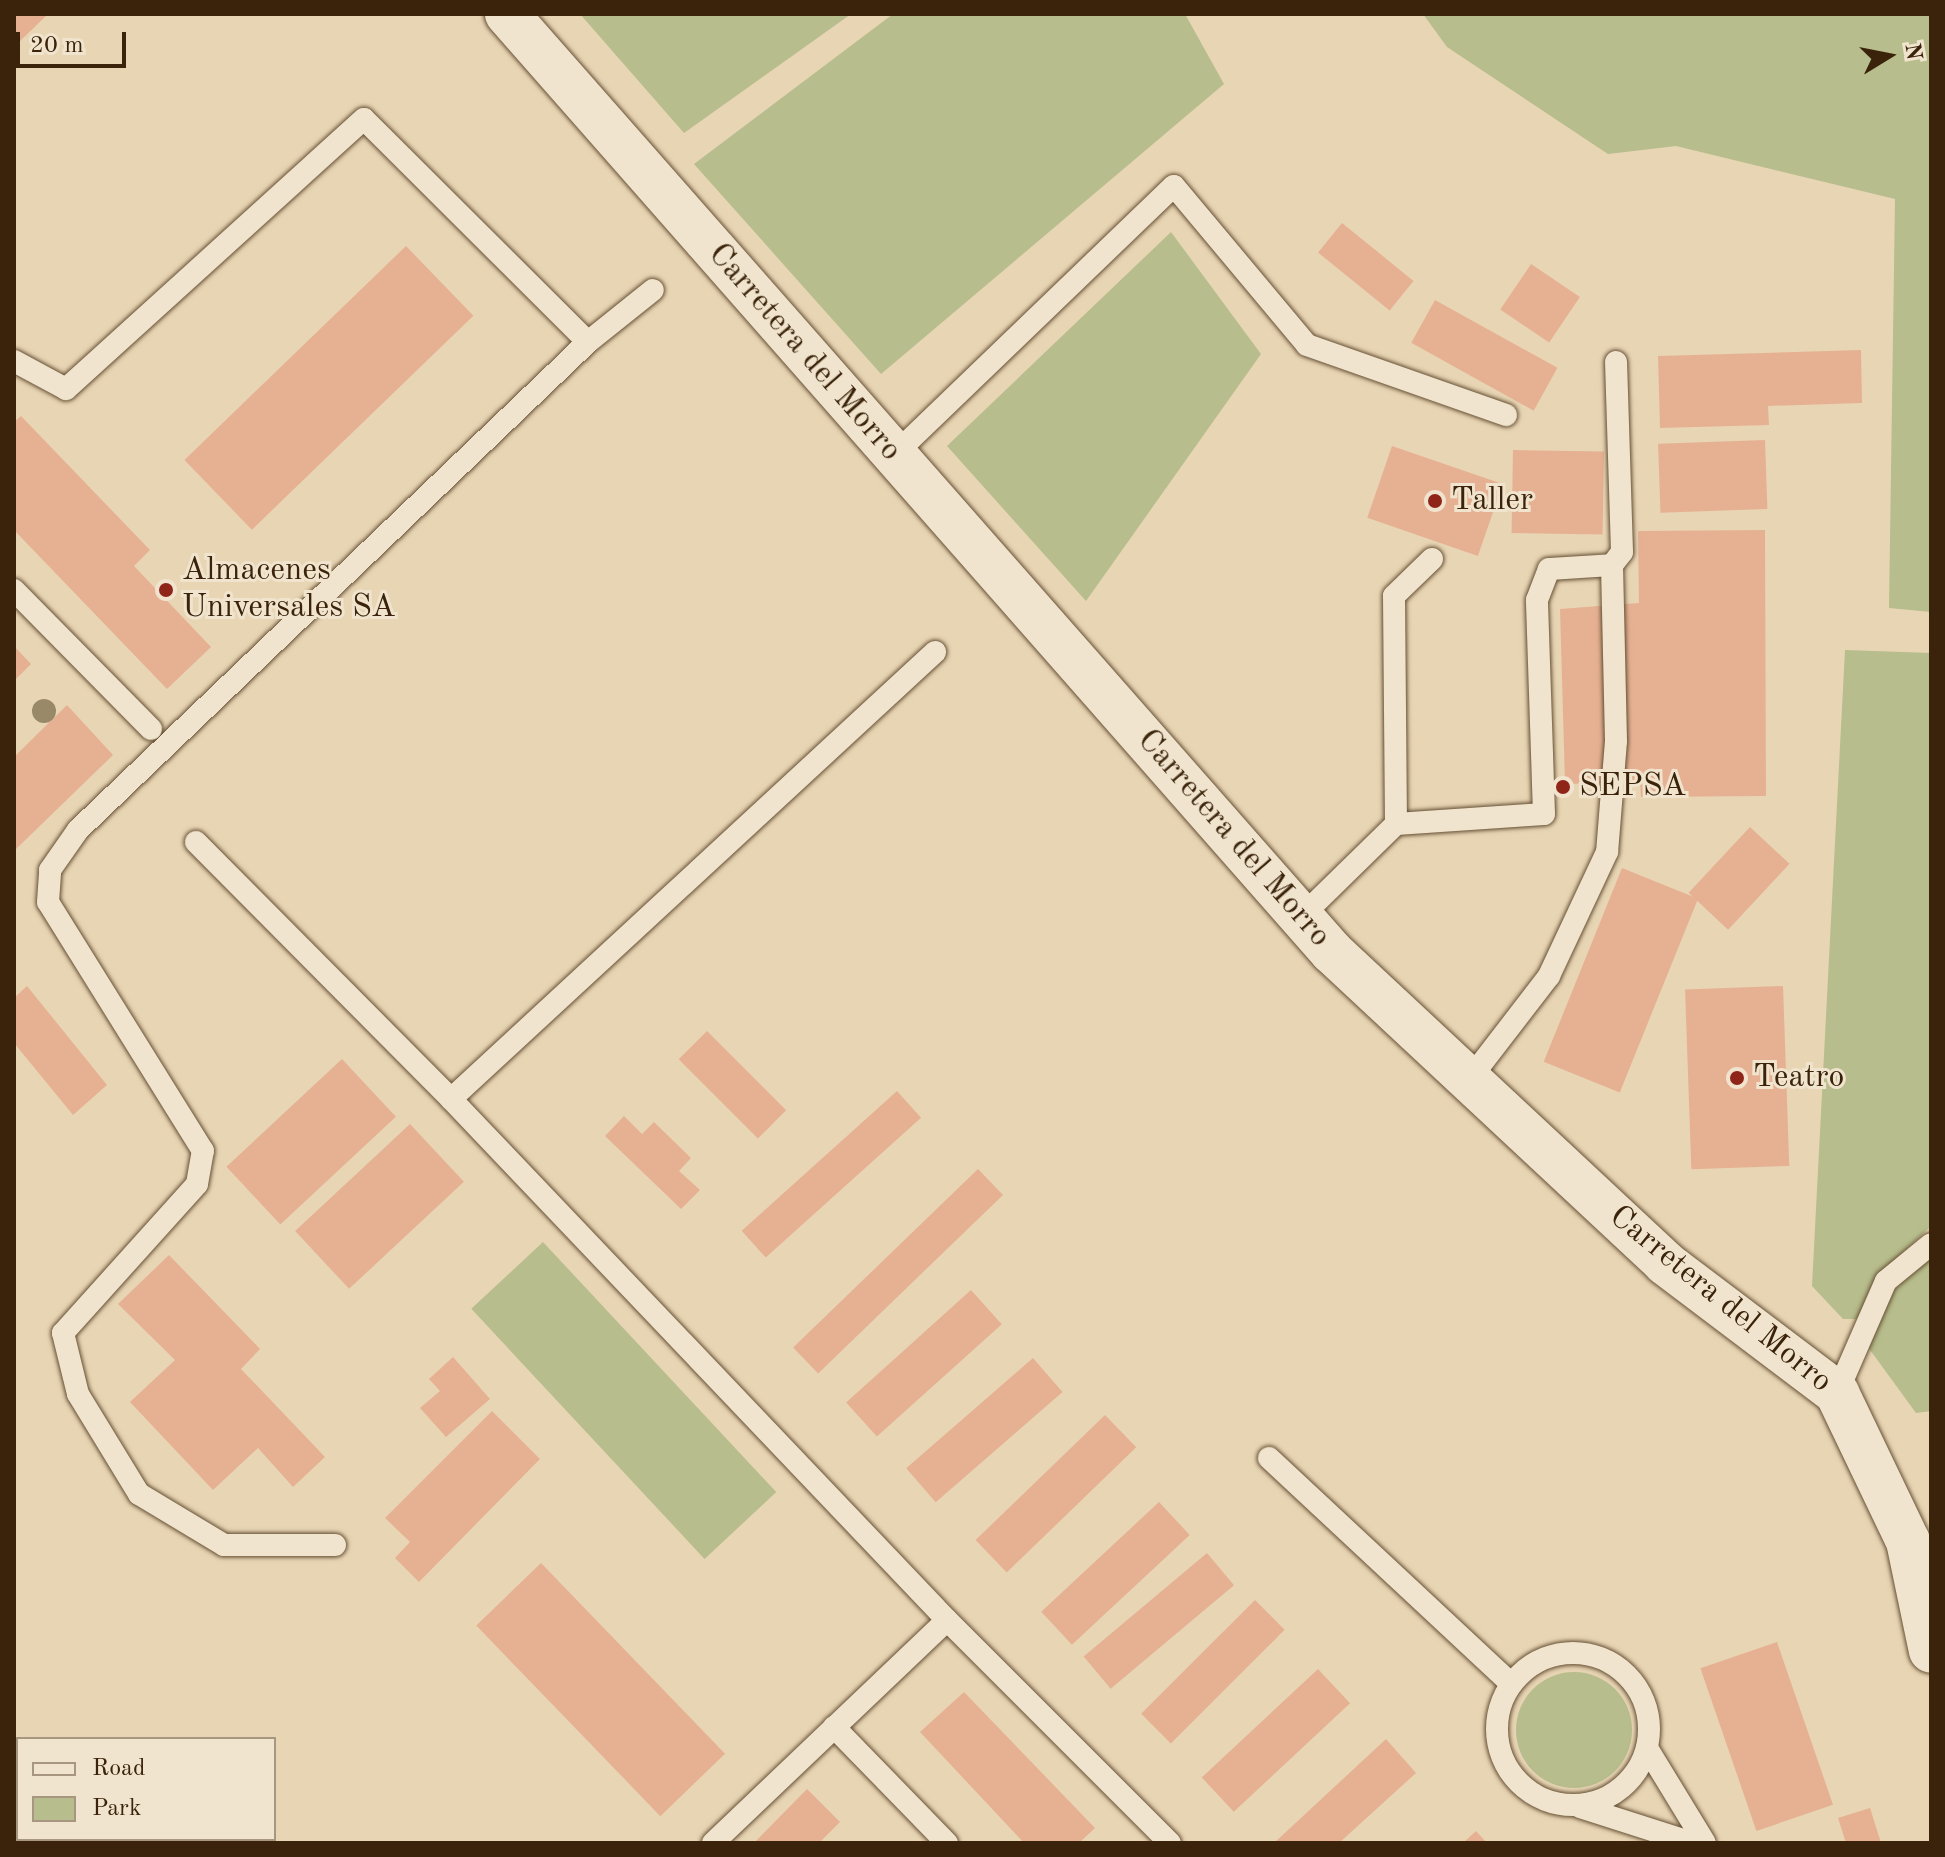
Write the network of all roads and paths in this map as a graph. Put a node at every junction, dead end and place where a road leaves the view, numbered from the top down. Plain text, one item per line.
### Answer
1 (507, 14) edge
2 (653, 290) dead end
3 (588, 342) junction
4 (14, 361) edge
5 (1616, 362) dead end
6 (1506, 415) dead end
7 (894, 455) junction
8 (1432, 559) dead end
9 (1612, 565) junction
10 (14, 590) edge
11 (935, 652) dead end
12 (151, 729) dead end
13 (1396, 824) junction
14 (196, 842) dead end
15 (1301, 917) junction
16 (1469, 1080) junction
17 (451, 1099) junction
18 (1931, 1244) edge
19 (1837, 1393) junction
20 (1269, 1458) dead end
21 (335, 1545) dead end
22 (947, 1620) junction
23 (1931, 1651) edge
24 (1511, 1684) junction
25 (834, 1727) junction
26 (1647, 1748) junction
27 (1577, 1806) junction
28 (713, 1843) edge
29 (947, 1843) edge
30 (1170, 1843) edge
31 (1693, 1843) edge
32 (1705, 1843) edge

1 - 7 main road, Carretera del Morro
2 - 3 lane
3 - 4 lane
3 - 21 lane
5 - 9 lane
6 - 7 lane
7 - 15 main road, Carretera del Morro
8 - 13 lane
9 - 13 lane
9 - 16 lane
10 - 12 lane
11 - 17 lane
13 - 15 lane
14 - 17 lane
15 - 16 main road, Carretera del Morro
16 - 19 main road, Carretera del Morro
17 - 22 lane
18 - 19 lane
19 - 23 main road, Carretera del Morro
20 - 24 lane
22 - 25 lane
22 - 30 lane
24 - 26 lane
24 - 27 lane
25 - 28 lane
25 - 29 lane
26 - 27 lane
26 - 32 lane
27 - 31 lane

